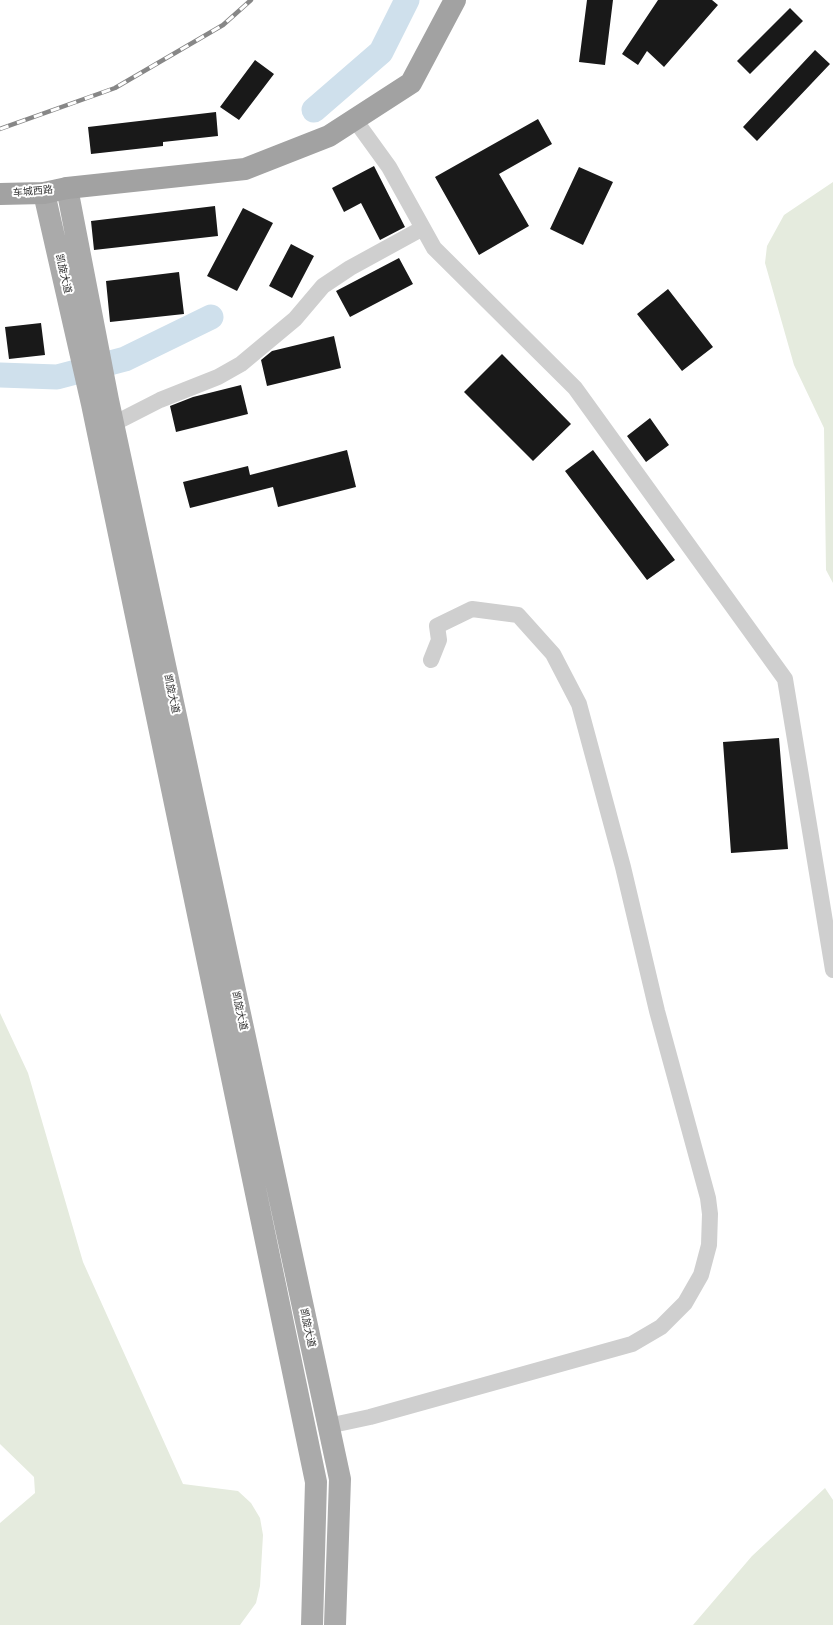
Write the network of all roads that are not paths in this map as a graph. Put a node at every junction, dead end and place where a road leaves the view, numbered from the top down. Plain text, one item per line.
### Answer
1 (455, 0) edge
2 (355, 120) junction
3 (67, 188) junction
4 (44, 193) junction
5 (0, 194) edge
6 (423, 228) junction
7 (89, 351) junction
8 (100, 402) junction
9 (113, 424) junction
10 (431, 660) dead end
11 (833, 970) edge
12 (328, 1426) junction
13 (312, 1625) edge
14 (335, 1625) edge

1 - 2 highway, 车城西路
2 - 3 highway, 车城西路
2 - 6 street
3 - 4 highway, 车城西路
3 - 7 main road, 凯旋大道
4 - 5 highway, 车城西路
4 - 7 main road, 凯旋大道
6 - 9 street
6 - 11 street
7 - 8 main road
8 - 9 main road, 凯旋大道
8 - 13 main road, 凯旋大道
9 - 12 main road, 凯旋大道
10 - 12 street
12 - 14 main road, 凯旋大道

